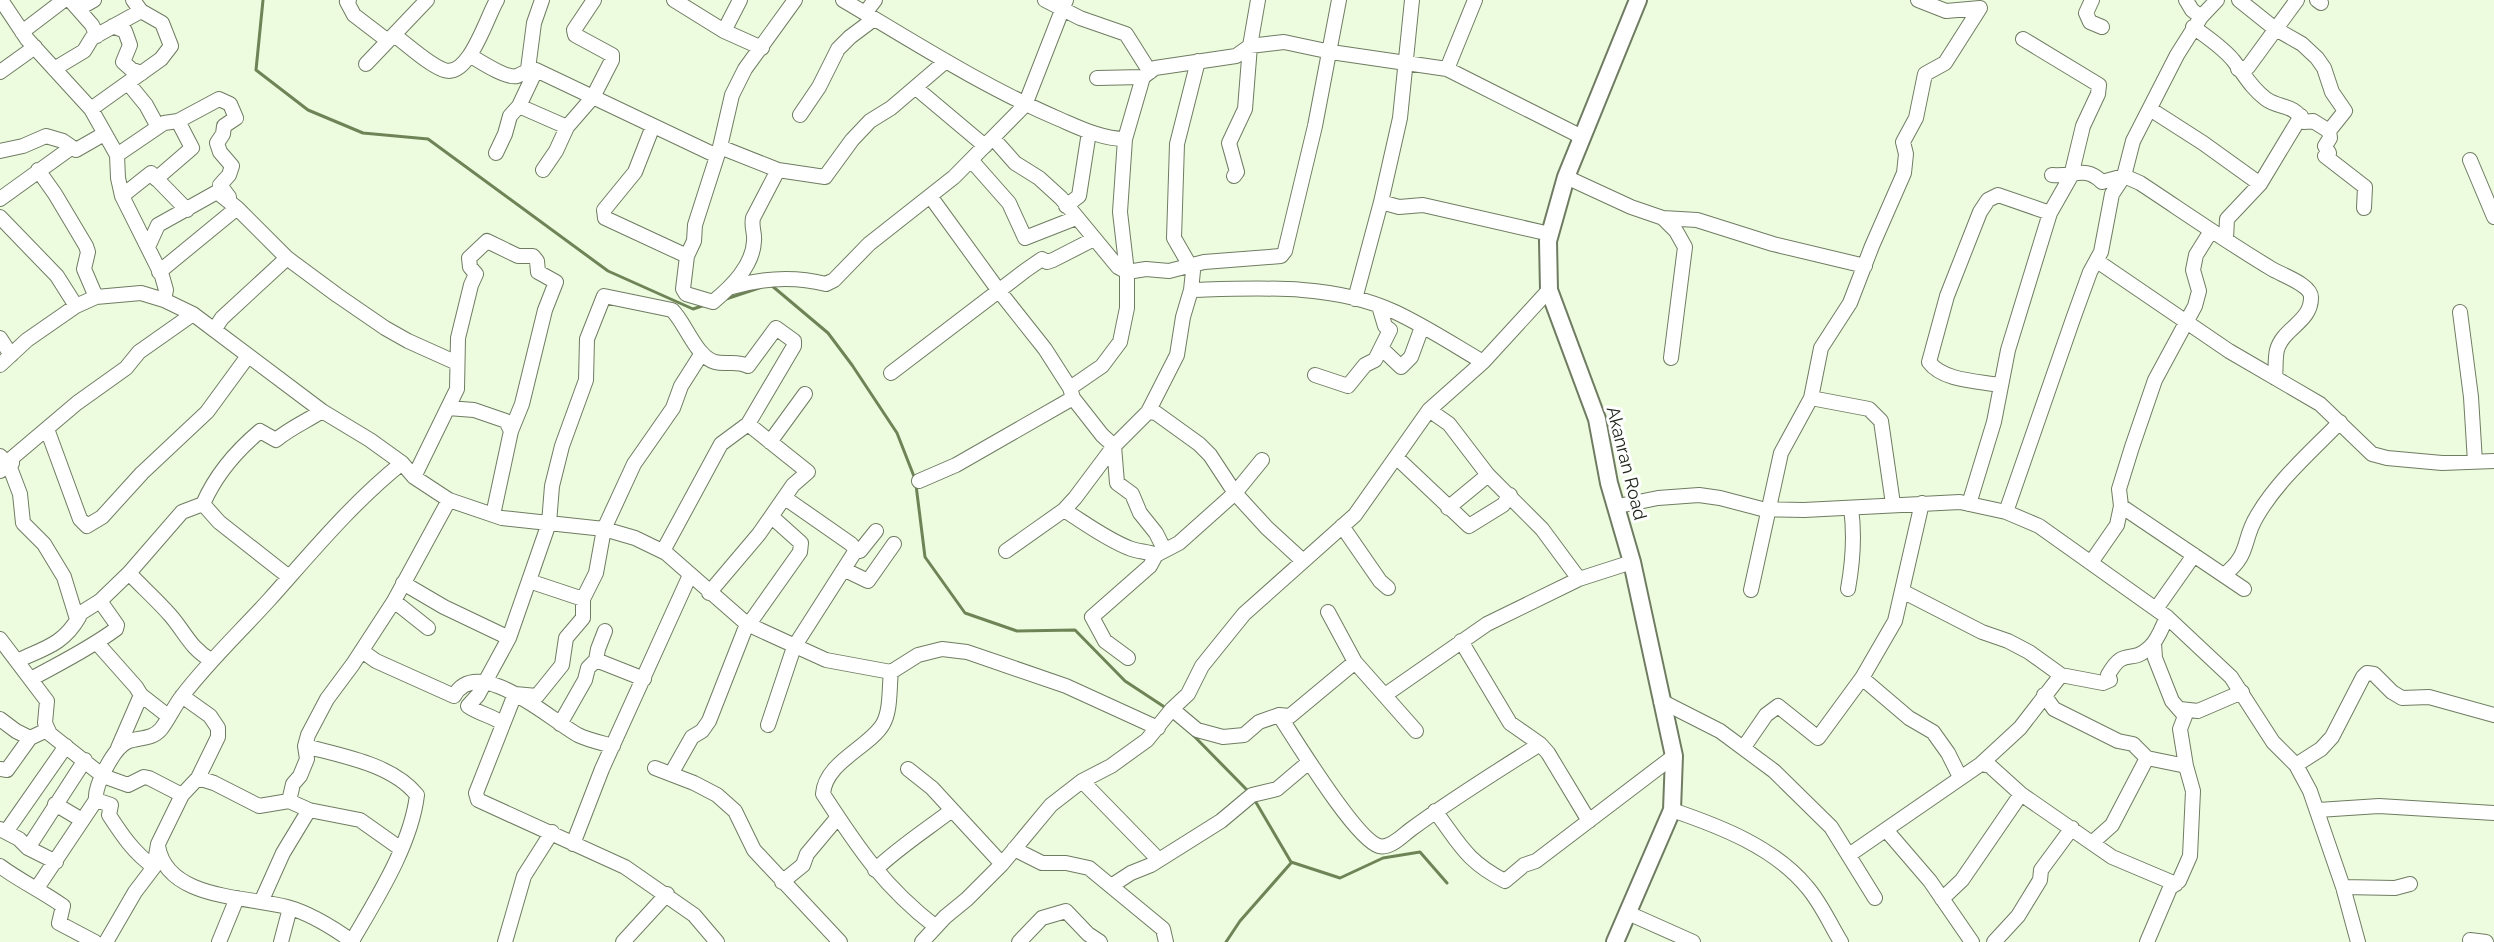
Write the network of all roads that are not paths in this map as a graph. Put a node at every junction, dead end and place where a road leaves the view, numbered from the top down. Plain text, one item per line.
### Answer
1 (64, 0) edge
2 (94, 0) edge
3 (349, 0) edge
4 (427, 0) edge
5 (542, 0) edge
6 (594, 0) edge
7 (674, 0) edge
8 (740, 0) edge
9 (795, 0) edge
10 (843, 0) edge
11 (874, 0) edge
12 (1045, 0) edge
13 (1258, 0) edge
14 (1339, 0) edge
15 (1412, 0) edge
16 (1475, 0) edge
17 (1638, 0) edge
18 (1918, 0) edge
19 (2092, 0) edge
20 (2186, 0) edge
21 (2217, 0) edge
22 (2240, 0) edge
23 (2297, 0) edge
24 (5, 1) edge
25 (490, 2) edge
26 (74, 4) edge
27 (1064, 4) edge
28 (137, 5) edge
29 (692, 5) edge
30 (870, 16) junction
31 (2197, 22) junction
32 (113, 26) junction
33 (2102, 27) dead end
34 (2274, 28) junction
35 (724, 31) junction
36 (22, 32) junction
37 (97, 36) junction
38 (391, 38) junction
39 (2023, 39) dead end
40 (1250, 46) junction
41 (35, 47) junction
42 (762, 48) junction
43 (1331, 52) junction
44 (471, 56) junction
45 (946, 61) junction
46 (1198, 61) junction
47 (366, 64) dead end
48 (1407, 64) junction
49 (54, 69) junction
50 (1447, 69) junction
51 (2238, 69) junction
52 (532, 70) junction
53 (0, 72) edge
54 (142, 73) junction
55 (1146, 74) junction
56 (1096, 78) dead end
57 (128, 83) junction
58 (916, 88) junction
59 (593, 97) junction
60 (1025, 105) junction
61 (519, 106) junction
62 (91, 108) junction
63 (2150, 109) junction
64 (800, 116) dead end
65 (2301, 116) junction
66 (178, 121) junction
67 (567, 126) junction
68 (653, 126) junction
69 (158, 127) junction
70 (2328, 131) junction
71 (1089, 132) junction
72 (104, 134) junction
73 (1582, 137) junction
74 (1125, 139) junction
75 (989, 142) junction
76 (68, 145) junction
77 (0, 151) edge
78 (718, 151) junction
79 (496, 153) dead end
80 (117, 155) junction
81 (971, 160) junction
82 (2470, 160) dead end
83 (38, 170) junction
84 (543, 170) dead end
85 (778, 170) junction
86 (2052, 175) dead end
87 (1234, 176) dead end
88 (2071, 176) junction
89 (2124, 176) junction
90 (1566, 177) junction
91 (156, 179) junction
92 (2260, 184) junction
93 (122, 196) junction
94 (930, 196) junction
95 (0, 199) edge
96 (1381, 202) junction
97 (1066, 206) junction
98 (237, 208) junction
99 (2364, 208) dead end
100 (187, 210) junction
101 (2050, 213) junction
102 (0, 217) edge
103 (2494, 217) edge
104 (1076, 218) junction
105 (1664, 218) junction
106 (2211, 231) junction
107 (1550, 234) junction
108 (1094, 238) junction
109 (2226, 239) junction
110 (148, 247) junction
111 (687, 256) junction
112 (287, 258) junction
113 (2097, 261) junction
114 (1189, 266) junction
115 (1865, 266) junction
116 (159, 272) junction
117 (1127, 272) junction
118 (732, 287) junction
119 (1191, 290) junction
120 (1550, 290) junction
121 (999, 291) junction
122 (96, 297) junction
123 (1355, 299) junction
124 (164, 300) junction
125 (76, 306) junction
126 (1379, 306) junction
127 (2460, 312) dead end
128 (193, 314) junction
129 (2186, 323) junction
130 (1422, 327) junction
131 (214, 330) junction
132 (0, 338) edge
133 (1381, 348) junction
134 (702, 353) junction
135 (11, 355) junction
136 (249, 356) junction
137 (1671, 358) dead end
138 (1483, 362) junction
139 (457, 363) junction
140 (0, 365) edge
141 (891, 373) dead end
142 (1315, 375) dead end
143 (2275, 378) junction
144 (2000, 385) junction
145 (1072, 393) junction
146 (805, 394) dead end
147 (1811, 398) junction
148 (448, 408) junction
149 (1429, 410) junction
150 (322, 411) junction
151 (1148, 412) junction
152 (2340, 422) junction
153 (748, 424) junction
154 (46, 429) junction
155 (512, 431) junction
156 (770, 442) junction
157 (1114, 446) junction
158 (1396, 457) junction
159 (1262, 460) dead end
160 (2494, 461) edge
161 (2475, 462) junction
162 (402, 463) junction
163 (3, 464) edge
164 (1488, 475) junction
165 (414, 477) junction
166 (919, 481) dead end
167 (1235, 493) junction
168 (1510, 495) junction
169 (785, 498) junction
170 (449, 500) junction
171 (1922, 503) junction
172 (203, 504) junction
173 (1893, 504) junction
174 (1969, 504) junction
175 (1618, 506) junction
176 (2121, 506) junction
177 (1448, 508) junction
178 (1851, 508) junction
179 (1770, 509) junction
180 (1064, 510) junction
181 (2006, 512) junction
182 (493, 515) junction
183 (772, 517) junction
184 (549, 523) junction
185 (1342, 526) junction
186 (604, 529) junction
187 (876, 531) dead end
188 (894, 544) dead end
189 (858, 551) junction
190 (1006, 551) dead end
191 (663, 552) junction
192 (1160, 552) junction
193 (2194, 555) junction
194 (1303, 561) junction
195 (2092, 561) junction
196 (1632, 562) junction
197 (878, 566) junction
198 (845, 570) junction
199 (129, 573) junction
200 (690, 575) junction
201 (2224, 575) junction
202 (289, 578) junction
203 (1579, 579) junction
204 (529, 581) junction
205 (403, 583) junction
206 (1388, 588) dead end
207 (2244, 588) dead end
208 (1848, 589) dead end
209 (1751, 590) dead end
210 (1902, 591) junction
211 (709, 593) junction
212 (583, 599) junction
213 (100, 601) junction
214 (394, 601) junction
215 (1328, 612) dead end
216 (2162, 613) junction
217 (76, 616) junction
218 (748, 624) junction
219 (428, 628) dead end
220 (605, 631) dead end
221 (509, 638) junction
222 (0, 639) edge
223 (1461, 641) junction
224 (97, 643) junction
225 (2154, 643) junction
226 (794, 647) junction
227 (362, 651) junction
228 (1128, 658) dead end
229 (211, 660) junction
230 (596, 660) junction
231 (17, 661) junction
232 (1355, 662) junction
233 (891, 672) junction
234 (2061, 675) junction
235 (1862, 678) junction
236 (31, 679) junction
237 (644, 679) junction
238 (484, 682) junction
239 (2242, 692) junction
240 (515, 694) junction
241 (141, 695) junction
242 (1385, 695) junction
243 (2044, 695) junction
244 (182, 696) junction
245 (1661, 701) junction
246 (2180, 708) junction
247 (1279, 715) junction
248 (2494, 715) edge
249 (168, 716) junction
250 (1167, 716) junction
251 (0, 719) edge
252 (503, 724) junction
253 (560, 724) junction
254 (768, 725) dead end
255 (47, 730) junction
256 (1416, 731) dead end
257 (30, 738) junction
258 (1540, 744) junction
259 (66, 746) junction
260 (305, 746) junction
261 (613, 746) junction
262 (118, 747) junction
263 (1744, 747) junction
264 (1674, 756) junction
265 (2147, 758) junction
266 (85, 760) junction
267 (1309, 762) junction
268 (1981, 764) junction
269 (2296, 765) junction
270 (2186, 766) junction
271 (655, 768) dead end
272 (0, 769) edge
273 (908, 769) dead end
274 (670, 774) junction
275 (103, 776) junction
276 (1960, 777) junction
277 (198, 778) junction
278 (1082, 781) junction
279 (2021, 794) junction
280 (182, 795) junction
281 (96, 800) junction
282 (289, 801) junction
283 (55, 804) junction
284 (309, 810) junction
285 (952, 810) junction
286 (1671, 810) junction
287 (2318, 810) junction
288 (1435, 811) junction
289 (2494, 813) edge
290 (838, 817) junction
291 (82, 820) junction
292 (1589, 821) junction
293 (2072, 828) junction
294 (3, 831) edge
295 (1887, 831) junction
296 (552, 832) junction
297 (2093, 842) junction
298 (158, 844) junction
299 (573, 844) junction
300 (28, 848) junction
301 (401, 849) junction
302 (1014, 849) junction
303 (1849, 855) junction
304 (1158, 860) junction
305 (56, 862) junction
306 (1002, 864) junction
307 (0, 866) edge
308 (154, 867) junction
309 (875, 870) junction
310 (782, 882) junction
311 (2176, 884) junction
312 (2410, 884) dead end
313 (1111, 886) junction
314 (2343, 886) junction
315 (37, 888) junction
316 (667, 894) junction
317 (237, 898) junction
318 (1875, 898) dead end
319 (1942, 899) junction
320 (261, 902) junction
321 (290, 908) junction
322 (1628, 913) junction
323 (936, 927) junction
324 (2470, 940) dead end
325 (352, 941) edge
326 (96, 942) edge
327 (106, 942) edge
328 (219, 942) edge
329 (280, 942) edge
330 (506, 942) edge
331 (622, 942) edge
332 (717, 942) edge
333 (840, 942) edge
334 (922, 942) edge
335 (1019, 942) edge
336 (1100, 942) edge
337 (1166, 942) edge
338 (1615, 942) edge
339 (1693, 942) edge
340 (1841, 942) edge
341 (1972, 942) edge
342 (1994, 942) edge
343 (2147, 942) edge
344 (2358, 942) edge
345 (2486, 942) edge

1 - 36 street
2 - 26 street
3 - 38 street
4 - 38 street
5 - 52 street
6 - 59 street
7 - 29 street
8 - 35 street
9 - 42 street
10 - 30 street
11 - 30 street
12 - 27 street
13 - 40 street
14 - 43 street
15 - 48 street
16 - 50 street
17 - 73 main road, Akanran Road
18 - 115 street
19 - 33 street
20 - 31 street
21 - 31 street
22 - 34 street
23 - 34 street
24 - 36 street
25 - 44 street
26 - 37 street
27 - 55 street
27 - 60 street
28 - 32 street
28 - 54 street
29 - 35 street
30 - 45 street
30 - 64 street
31 - 51 street
31 - 63 street
32 - 37 street
32 - 54 street
34 - 51 street
34 - 70 street
35 - 42 street
36 - 41 street
37 - 49 street
38 - 44 street
38 - 47 street
39 - 88 street
40 - 43 street
40 - 46 street
40 - 87 street
41 - 49 street
41 - 53 street
42 - 78 street
43 - 48 street
43 - 114 street
44 - 52 street
45 - 58 street
45 - 60 street
46 - 55 street
46 - 114 street
48 - 50 street
48 - 96 street
49 - 62 street
50 - 73 street
51 - 65 street
52 - 59 street
52 - 61 street
54 - 57 street
55 - 56 street
55 - 74 street
57 - 62 street
57 - 69 street
58 - 75 street
58 - 85 street
59 - 67 street
59 - 68 street
60 - 71 street
60 - 75 street
61 - 67 street
61 - 79 street
62 - 72 street
63 - 89 street
63 - 92 street
65 - 70 street
65 - 92 street
66 - 69 street
66 - 91 street
66 - 98 street
67 - 84 street
68 - 78 street
68 - 111 street
69 - 80 street
70 - 99 street
71 - 74 street
71 - 97 street
72 - 76 street
72 - 80 street
73 - 90 main road, Akanran Road
74 - 117 street
75 - 81 street
75 - 97 street
76 - 77 street
76 - 83 street
78 - 85 street
78 - 111 street
80 - 93 street
81 - 94 street
81 - 104 street
82 - 103 street
83 - 95 street
83 - 122 street
85 - 118 street
86 - 88 street
88 - 89 street
88 - 101 street
89 - 106 street
89 - 113 street
90 - 105 street
90 - 107 main road, Akanran Road
91 - 93 street
91 - 100 street
92 - 109 street
93 - 110 street
94 - 118 street
94 - 121 street
96 - 107 street
96 - 123 street
97 - 104 street
98 - 100 street
98 - 112 street
98 - 116 street
100 - 110 street
101 - 144 street
101 - 144 street
102 - 125 street
104 - 108 street
105 - 115 street
105 - 137 street
106 - 109 street
106 - 129 street
107 - 120 main road, Akanran Road
108 - 117 street
108 - 121 street
109 - 143 street
110 - 116 street
111 - 118 street
112 - 131 street
112 - 139 street
113 - 129 street
113 - 181 street
114 - 117 street
114 - 119 street
115 - 147 street
116 - 124 street
117 - 145 street
119 - 123 street
119 - 151 street
120 - 138 street
120 - 175 main road, Akanran Road
121 - 141 street
121 - 145 street
122 - 124 street
122 - 125 street
123 - 126 street
124 - 128 street
125 - 135 street
126 - 130 street
126 - 133 street
127 - 161 street
128 - 131 street
128 - 154 street
129 - 143 street
129 - 176 street
130 - 133 street
130 - 138 street
131 - 136 street
132 - 135 street
133 - 142 street
134 - 153 street
134 - 184 street
134 - 186 street
135 - 140 street
136 - 150 street
136 - 154 street
138 - 149 street
139 - 148 street
139 - 155 street
143 - 152 street
144 - 174 street
145 - 157 street
145 - 166 street
146 - 156 street
147 - 173 street
147 - 179 street
148 - 155 street
148 - 165 street
149 - 158 street
149 - 164 street
150 - 162 street
150 - 172 street
151 - 157 street
151 - 167 street
152 - 161 street
152 - 201 street
153 - 156 street
153 - 191 street
154 - 163 street
155 - 182 street
156 - 169 street
157 - 180 street
157 - 192 street
158 - 177 street
158 - 185 street
159 - 167 street
160 - 161 street
162 - 165 street
162 - 202 street
163 - 217 street
164 - 168 street
164 - 177 street
165 - 170 street
167 - 192 street
167 - 194 street
168 - 177 street
168 - 203 street
169 - 183 street
169 - 189 street
170 - 182 street
170 - 205 street
171 - 173 street
171 - 174 street
171 - 210 street
172 - 199 street
172 - 202 street
173 - 178 street
174 - 181 street
175 - 179 street
175 - 196 main road, Akanran Road
176 - 193 street
176 - 195 street
178 - 179 street
178 - 208 street
179 - 209 street
180 - 190 street
180 - 192 street
181 - 195 street
182 - 184 street
183 - 211 street
183 - 218 street
184 - 186 street
184 - 204 street
185 - 194 street
185 - 206 street
186 - 191 street
186 - 212 street
187 - 189 street
188 - 197 street
189 - 197 street
189 - 198 street
191 - 200 street
192 - 228 street
193 - 201 street
193 - 216 street
194 - 250 street
195 - 216 street
196 - 203 street
196 - 245 main road, Akanran Road
197 - 198 street
198 - 226 street
199 - 213 street
199 - 229 street
200 - 211 street
200 - 237 street
201 - 207 street
202 - 229 street
203 - 223 street
204 - 212 street
204 - 221 street
205 - 214 street
205 - 221 street
210 - 234 street
210 - 235 street
211 - 218 street
212 - 240 street
213 - 217 street
213 - 224 street
214 - 219 street
214 - 227 street
215 - 232 street
216 - 225 street
216 - 239 street
217 - 231 street
218 - 226 street
218 - 274 street
220 - 230 street
221 - 238 street
222 - 231 street
223 - 242 street
223 - 258 street
224 - 236 street
224 - 241 street
225 - 234 street
225 - 246 street
226 - 233 street
226 - 254 street
227 - 238 street
227 - 260 street
229 - 244 street
230 - 237 street
230 - 253 street
231 - 236 street
232 - 242 street
232 - 247 street
233 - 250 street
233 - 290 street
234 - 243 street
235 - 263 street
235 - 276 street
236 - 255 street
237 - 261 street
238 - 240 street
238 - 252 street
239 - 246 street
239 - 269 street
240 - 252 street
240 - 253 street
241 - 249 street
241 - 262 street
242 - 256 street
243 - 265 street
243 - 268 street
244 - 249 street
244 - 277 street
245 - 263 street
245 - 264 main road, Akanran Road
246 - 270 street
247 - 250 street
247 - 267 street
248 - 269 street
249 - 262 street
250 - 278 street
251 - 257 street
252 - 296 street
253 - 261 street
255 - 257 street
255 - 259 street
257 - 272 street
258 - 288 street
258 - 292 street
259 - 266 street
259 - 294 street
260 - 282 street
260 - 301 street
261 - 299 street
262 - 275 street
263 - 303 street
264 - 286 main road, Akanran Road
264 - 292 street
265 - 270 street
265 - 297 street
266 - 275 street
266 - 283 street
267 - 288 street
267 - 304 street
268 - 276 street
268 - 279 street
269 - 287 street
270 - 311 street
271 - 274 street
273 - 285 street
274 - 310 street
275 - 280 street
275 - 281 street
276 - 295 street
277 - 280 street
277 - 282 street
278 - 302 street
278 - 304 street
279 - 293 street
279 - 319 street
280 - 298 street
281 - 291 street
281 - 308 street
282 - 284 street
283 - 291 street
283 - 300 street
284 - 301 street
284 - 320 street
285 - 306 street
285 - 309 street
286 - 322 main road, Akanran Road
286 - 340 street
287 - 289 street
287 - 314 street
288 - 292 street
290 - 309 street
290 - 310 street
291 - 305 street
293 - 297 street
293 - 342 street
294 - 300 street
295 - 303 street
295 - 319 street
296 - 299 street
296 - 330 street
297 - 311 street
298 - 308 street
298 - 317 street
299 - 316 street
300 - 305 street
301 - 325 street
302 - 306 street
302 - 313 street
303 - 318 street
304 - 313 street
305 - 315 street
306 - 323 street
307 - 315 street
308 - 327 street
309 - 323 street
310 - 333 street
311 - 343 street
312 - 314 street
313 - 337 street
314 - 344 street
315 - 326 street
316 - 331 street
316 - 332 street
317 - 320 street
317 - 328 street
319 - 341 street
320 - 321 street
321 - 325 street
321 - 329 street
322 - 338 main road, Akanran Road
322 - 339 street
323 - 334 street
324 - 345 street
335 - 336 street

